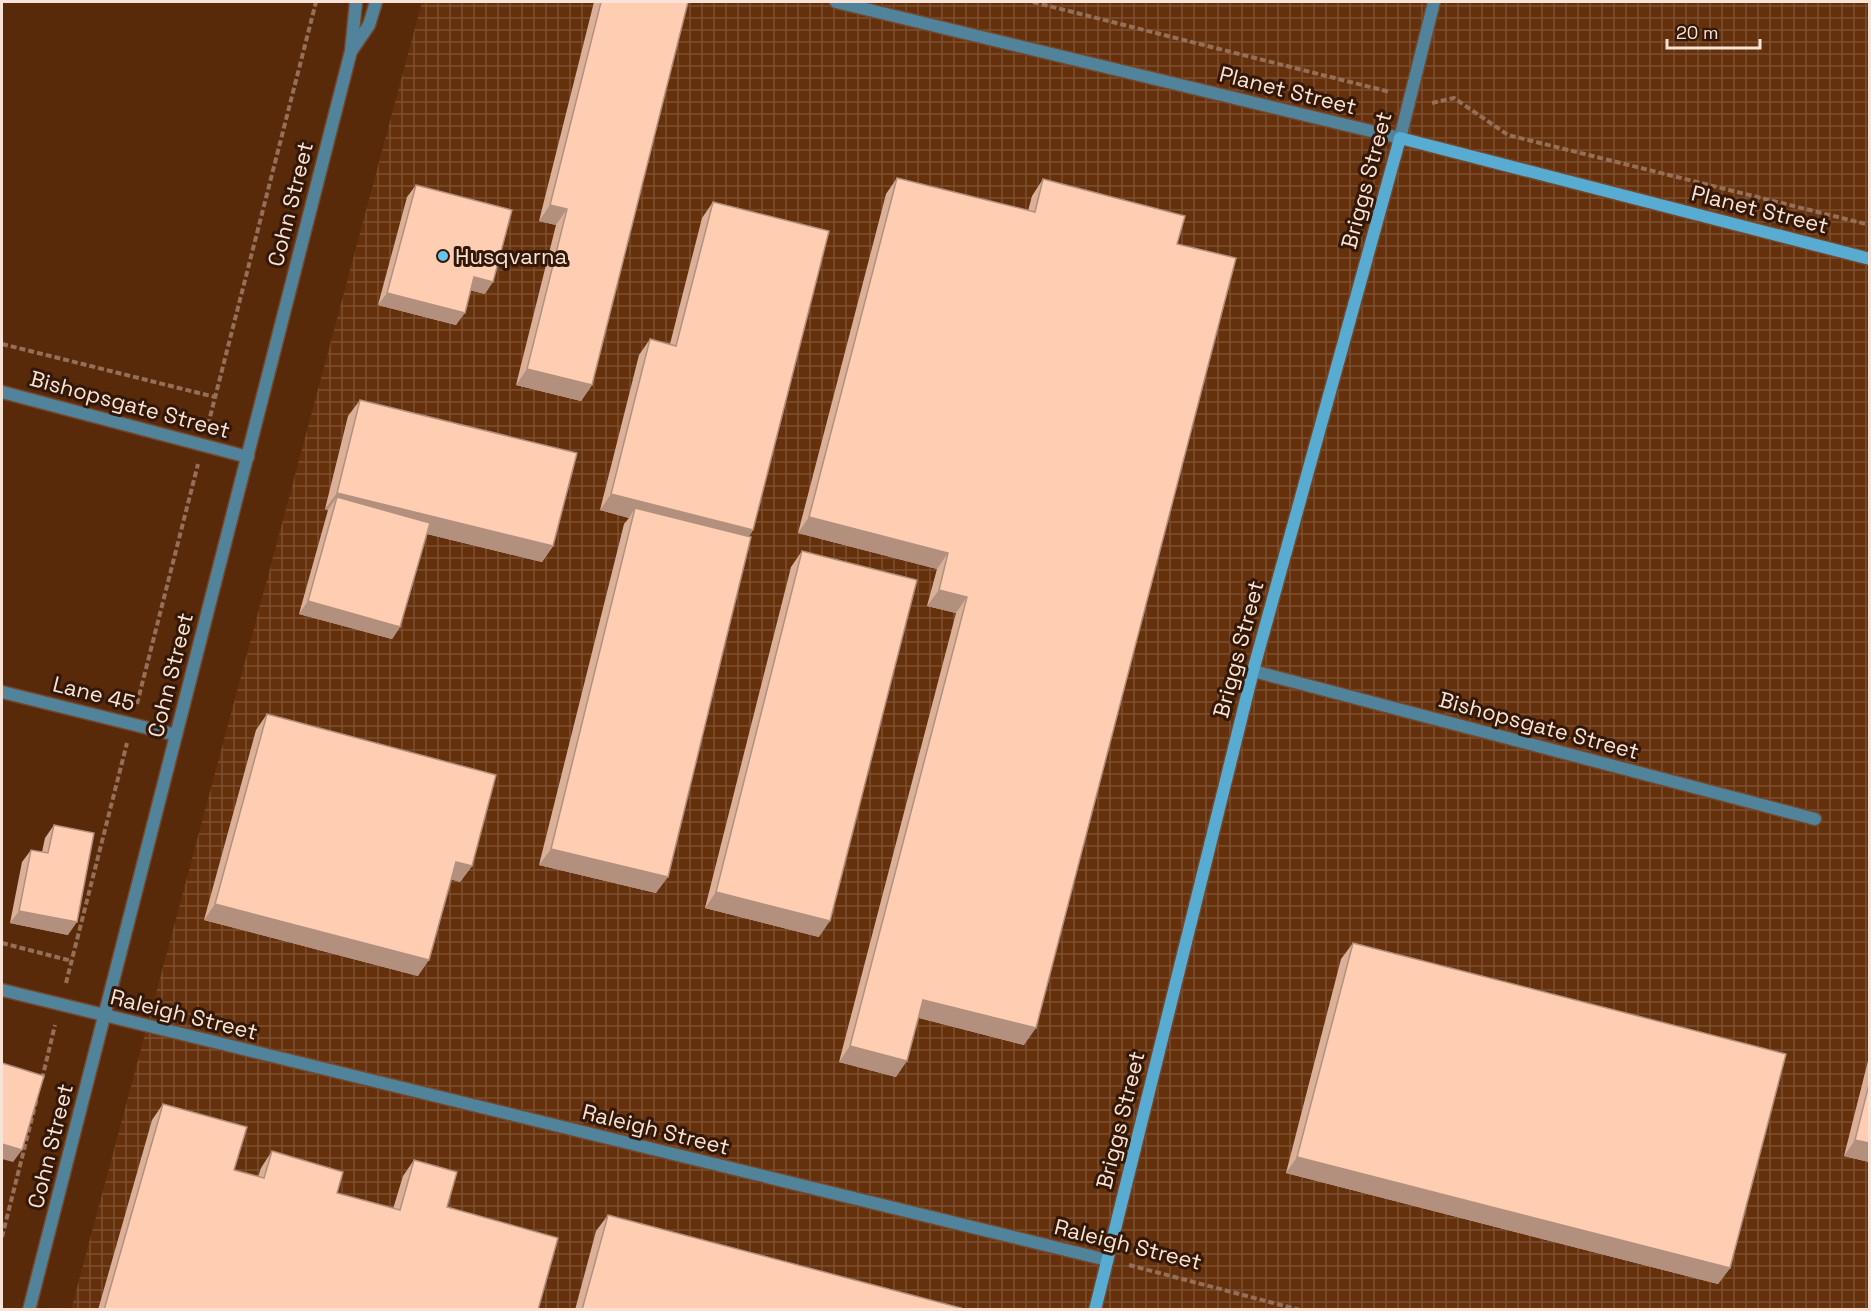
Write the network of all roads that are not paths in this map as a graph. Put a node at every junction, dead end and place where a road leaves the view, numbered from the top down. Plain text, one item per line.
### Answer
1 (356, 2) edge
2 (376, 2) edge
3 (836, 2) edge
4 (1434, 2) edge
5 (351, 51) junction
6 (1400, 138) junction
7 (1869, 258) edge
8 (2, 392) edge
9 (248, 457) junction
10 (1253, 671) junction
11 (2, 692) edge
12 (176, 735) junction
13 (1815, 819) dead end
14 (2, 990) edge
15 (104, 1016) junction
16 (1107, 1260) junction
17 (29, 1310) edge
18 (1095, 1310) edge

1 - 5 street, Cohn Street
2 - 5 street, Cohn Street
3 - 6 street, Planet Street
4 - 6 street, Briggs Street
5 - 9 street, Cohn Street
6 - 7 street, Planet Street
6 - 10 street, Briggs Street
8 - 9 street, Bishopsgate Street
9 - 12 street, Cohn Street
10 - 13 street, Bishopsgate Street
10 - 16 street, Briggs Street
11 - 12 street, Lane 45
12 - 15 street, Cohn Street
14 - 15 street, Raleigh Street
15 - 16 street, Raleigh Street
15 - 17 street, Cohn Street
16 - 18 street, Briggs Street

